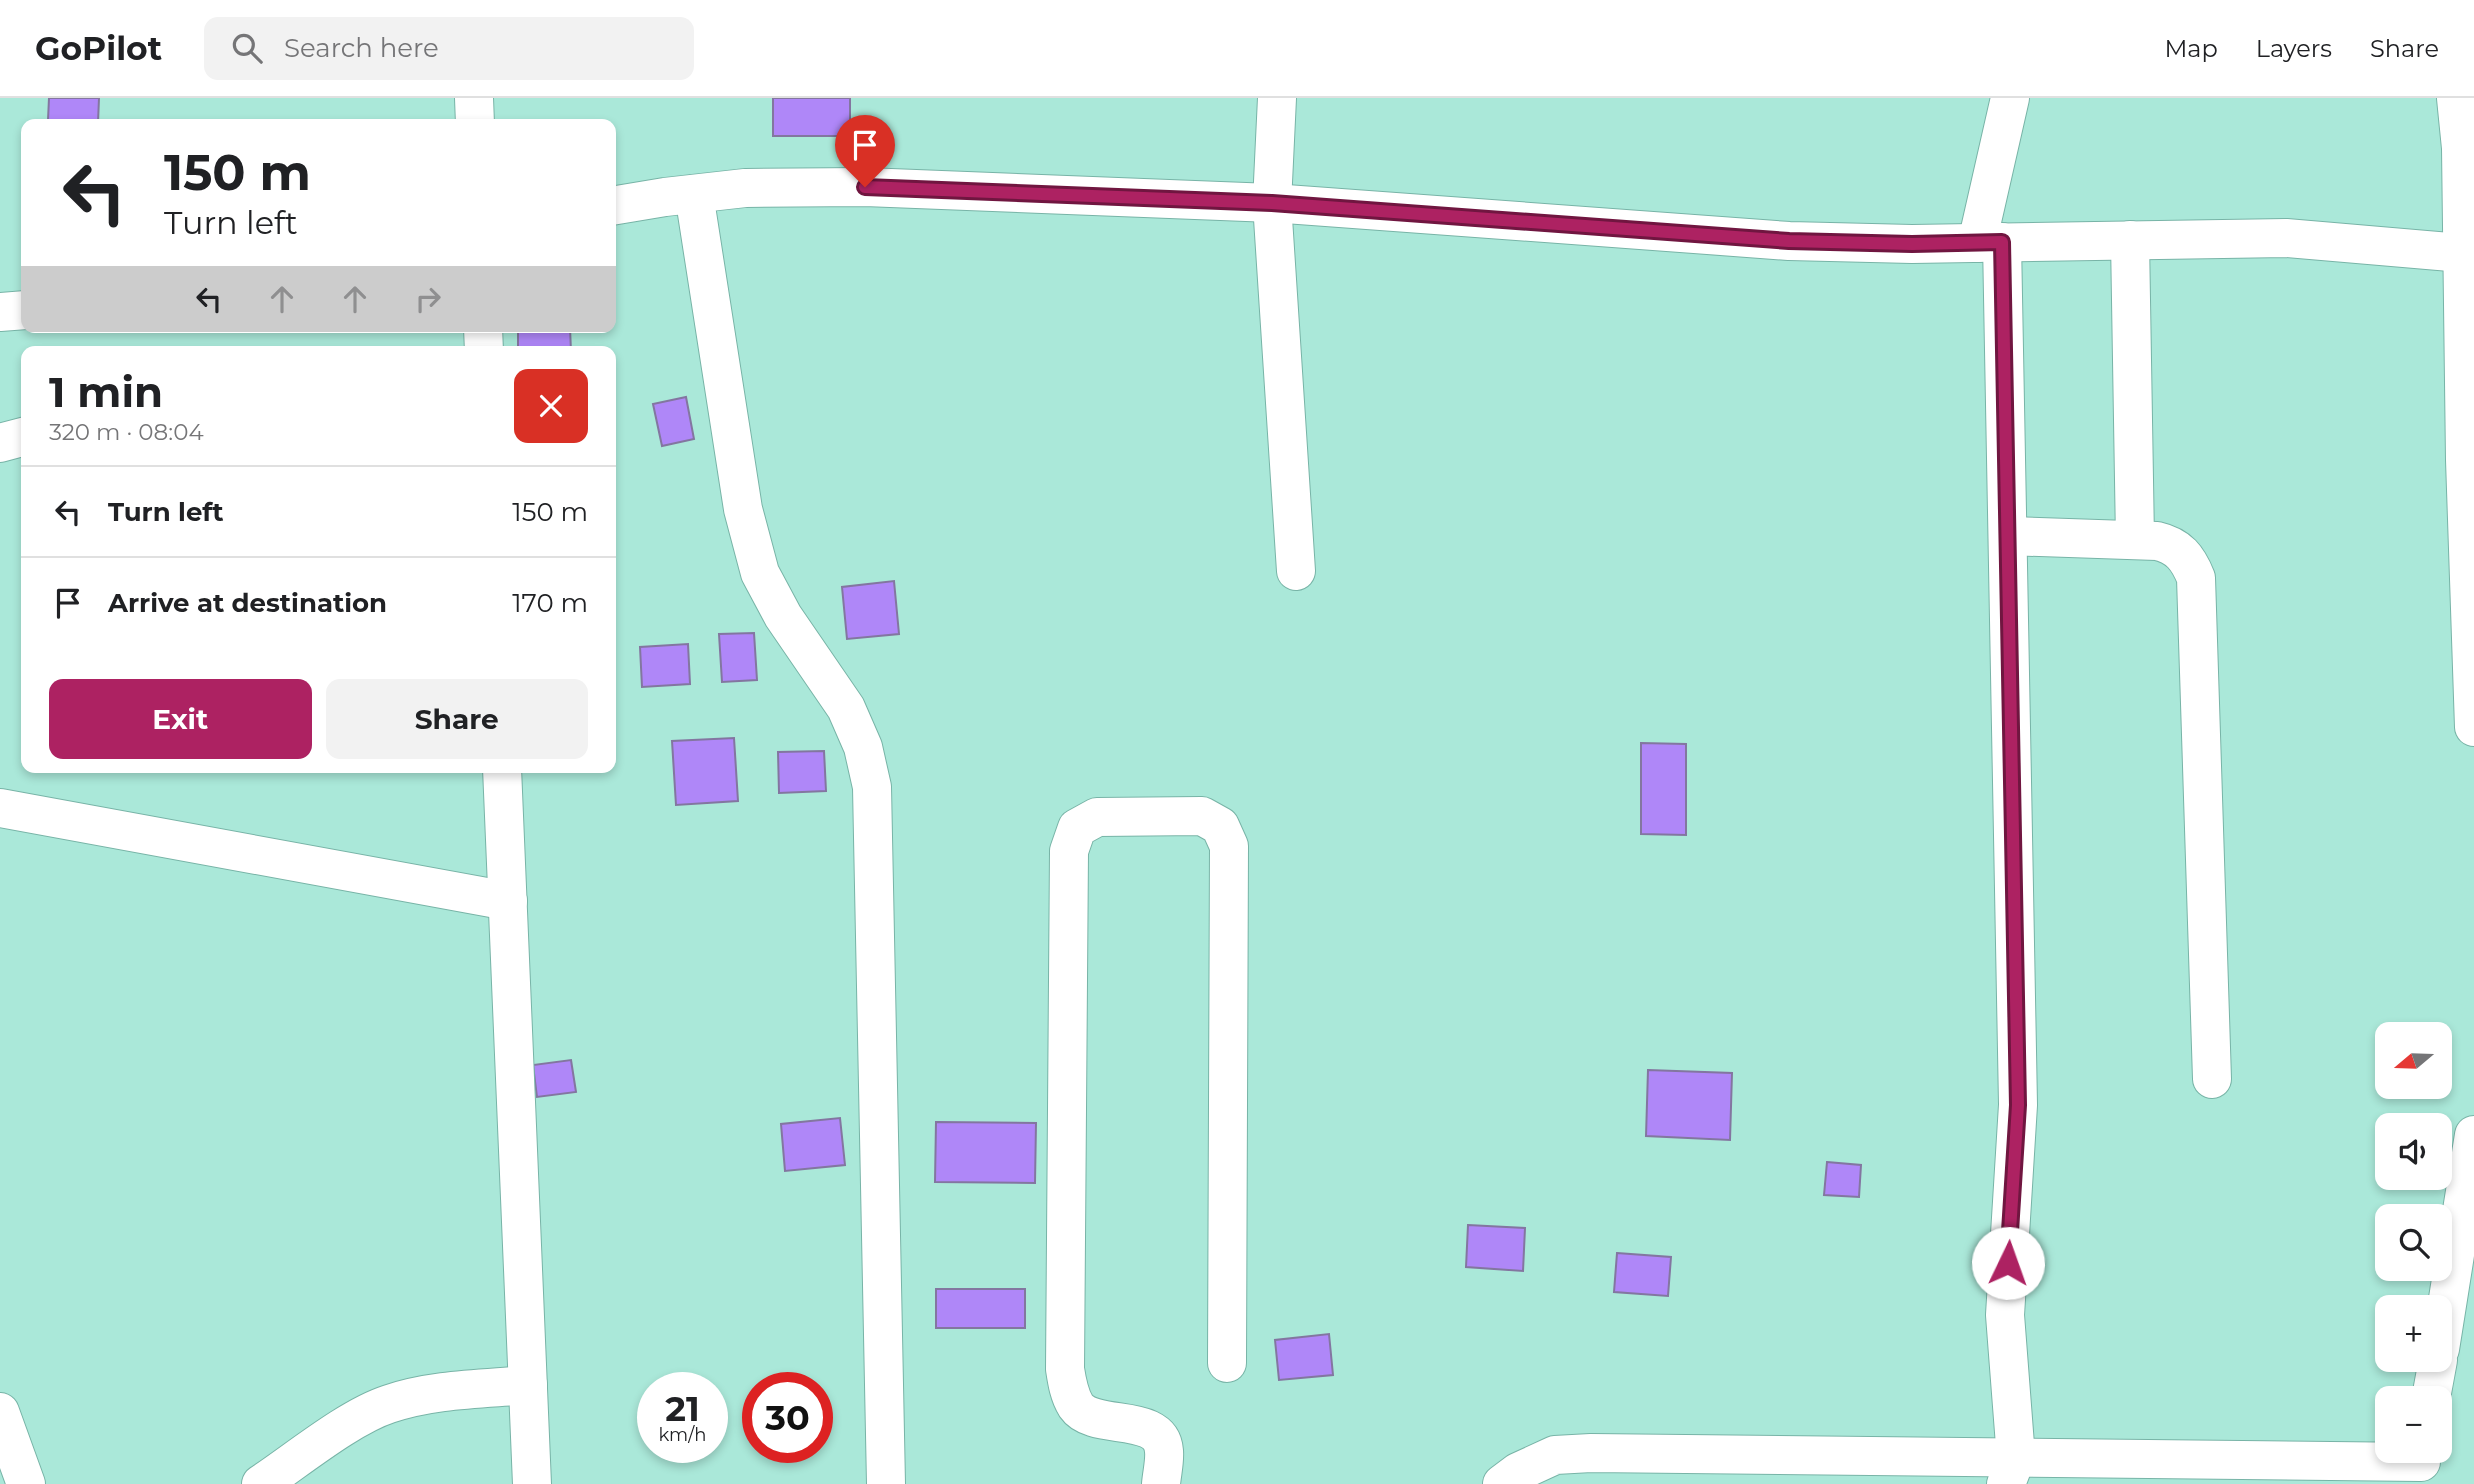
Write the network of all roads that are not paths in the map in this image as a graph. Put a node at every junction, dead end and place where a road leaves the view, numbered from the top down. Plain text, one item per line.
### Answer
1 (474, 98) edge
2 (1277, 98) edge
3 (2010, 98) edge
4 (2456, 98) edge
5 (475, 119) edge
6 (694, 194) junction
7 (1272, 203) junction
8 (616, 205) edge
9 (2130, 240) junction
10 (1990, 242) junction
11 (2467, 253) edge
12 (21, 310) edge
13 (0, 312) edge
14 (21, 437) edge
15 (0, 443) edge
16 (2469, 461) edge
17 (2008, 536) junction
18 (2134, 541) junction
19 (1297, 571) dead end
20 (2474, 727) edge
21 (502, 773) edge
22 (0, 808) edge
23 (508, 901) junction
24 (2212, 1079) dead end
25 (2474, 1135) edge
26 (2449, 1295) edge
27 (1227, 1363) dead end
28 (528, 1385) junction
29 (0, 1412) edge
30 (2420, 1466) edge
31 (2011, 1471) edge
32 (26, 1484) edge
33 (261, 1484) edge
34 (531, 1484) edge
35 (887, 1484) edge
36 (1161, 1484) edge
37 (1502, 1484) edge

1 - 5 street
2 - 7 street
3 - 10 street
4 - 11 street
6 - 7 street
6 - 8 street
6 - 35 street
7 - 10 street
7 - 19 street
9 - 10 street
9 - 11 street
9 - 18 street
10 - 17 street
11 - 16 street
12 - 13 street
14 - 15 street
16 - 20 street
17 - 18 street
17 - 31 street
18 - 24 street
21 - 23 street
22 - 23 street
23 - 28 street
25 - 26 street
27 - 36 street
28 - 33 street
28 - 34 street
29 - 32 street
30 - 31 street
31 - 37 street

